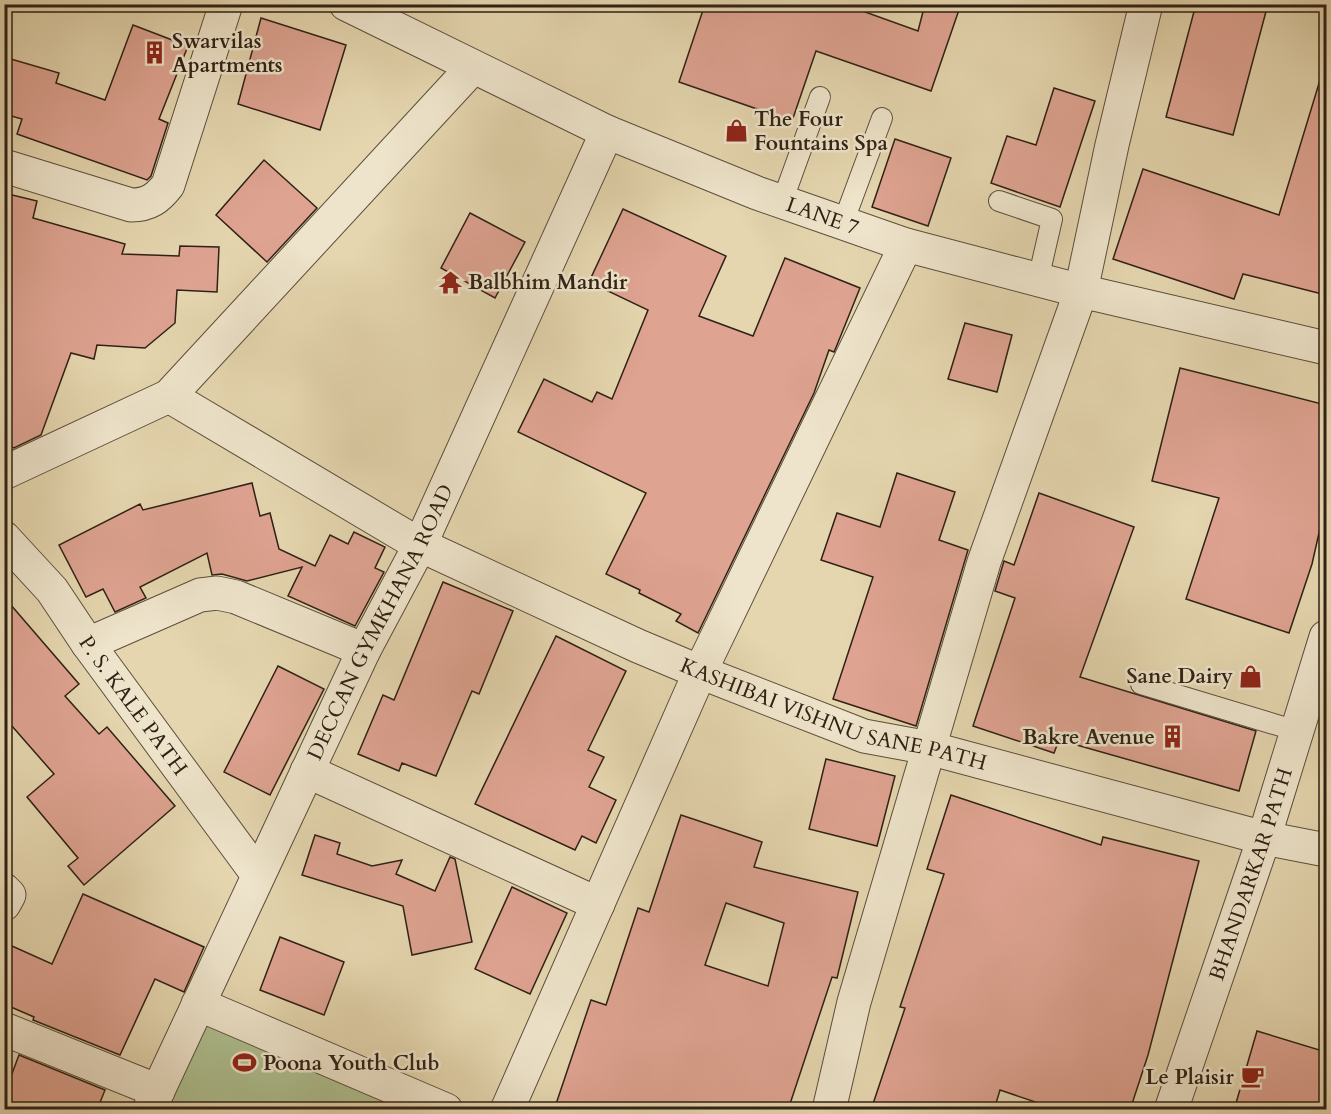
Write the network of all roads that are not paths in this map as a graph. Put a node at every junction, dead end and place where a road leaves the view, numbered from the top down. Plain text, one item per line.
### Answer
1 (226, 4) edge
2 (346, 4) edge
3 (1146, 4) edge
4 (384, 13) edge
5 (473, 67) junction
6 (820, 98) dead end
7 (882, 118) dead end
8 (607, 132) junction
9 (4, 166) edge
10 (782, 201) junction
11 (999, 201) dead end
12 (843, 223) junction
13 (906, 245) junction
14 (1038, 280) junction
15 (1081, 291) junction
16 (1326, 348) edge
17 (170, 396) junction
18 (4, 473) edge
19 (4, 538) edge
20 (420, 545) junction
21 (1326, 637) edge
22 (88, 644) junction
23 (364, 650) junction
24 (700, 672) junction
25 (1141, 684) dead end
26 (1297, 731) junction
27 (929, 748) junction
28 (307, 771) junction
29 (1264, 837) junction
30 (1326, 850) edge
31 (258, 875) junction
32 (4, 890) edge
33 (4, 904) edge
34 (598, 904) junction
35 (198, 1004) junction
36 (4, 1029) edge
37 (153, 1100) edge
38 (446, 1110) edge
39 (507, 1110) edge
40 (829, 1110) edge
41 (1171, 1110) edge

1 - 9 street
2 - 4 street, LANE 7
3 - 15 street
4 - 5 street, LANE 7
5 - 8 street, LANE 7
5 - 17 street
6 - 10 lane
7 - 12 lane
8 - 10 street, LANE 7
8 - 20 street, DECCAN GYMKHANA ROAD
10 - 12 street, LANE 7
11 - 14 lane
12 - 13 street, LANE 7
13 - 14 street, LANE 7
13 - 24 street
14 - 15 street, LANE 7
15 - 16 street, LANE 7
15 - 27 street
17 - 18 street
17 - 20 street, KASHIBAI VISHNU SANE PATH
19 - 22 street, P. S. KALE PATH
20 - 23 street, DECCAN GYMKHANA ROAD
20 - 24 street, KASHIBAI VISHNU SANE PATH
21 - 26 street, BHANDARKAR PATH
22 - 23 street
22 - 31 street, P. S. KALE PATH
23 - 28 street, DECCAN GYMKHANA ROAD
24 - 27 street, KASHIBAI VISHNU SANE PATH
24 - 34 street
25 - 26 lane
26 - 29 street, BHANDARKAR PATH
27 - 29 street, KASHIBAI VISHNU SANE PATH
27 - 40 street
28 - 31 street, DECCAN GYMKHANA ROAD
28 - 34 street
29 - 30 street
29 - 41 street, BHANDARKAR PATH
31 - 35 street, DECCAN GYMKHANA ROAD
32 - 33 street
34 - 39 street
35 - 37 street, DECCAN GYMKHANA ROAD
35 - 38 street
36 - 37 street

